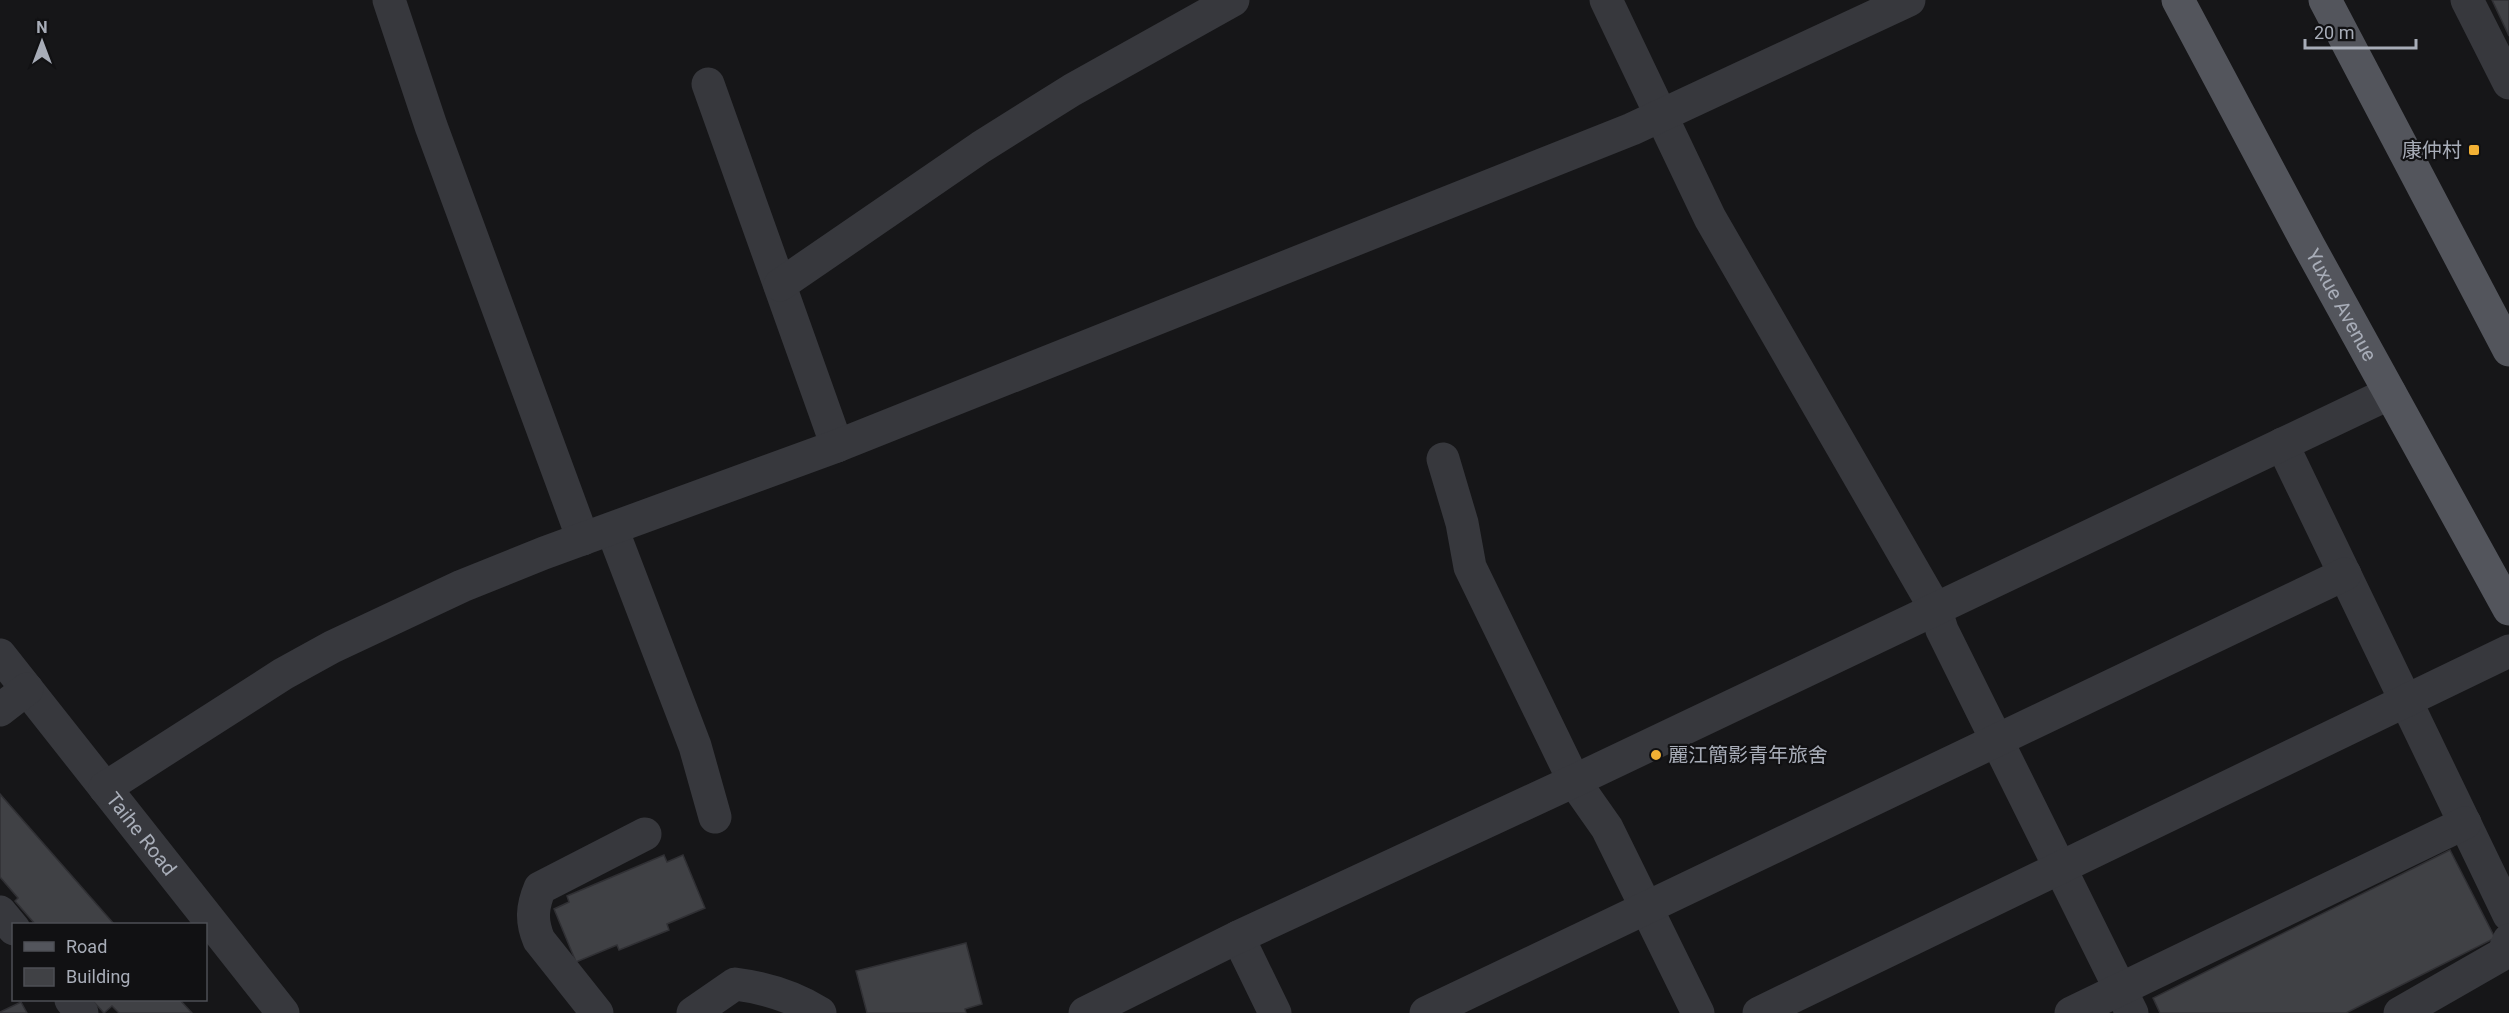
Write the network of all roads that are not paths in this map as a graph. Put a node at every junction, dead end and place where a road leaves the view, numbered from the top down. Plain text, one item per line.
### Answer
1 (389, 0) edge
2 (1606, 0) edge
3 (1909, 0) edge
4 (2178, 0) edge
5 (2325, 0) edge
6 (2467, 0) edge
7 (1230, 1) edge
8 (2509, 83) edge
9 (708, 84) dead end
10 (1661, 116) junction
11 (780, 285) junction
12 (2509, 350) edge
13 (2390, 393) junction
14 (2282, 444) junction
15 (837, 447) junction
16 (1443, 459) dead end
17 (598, 534) junction
18 (2345, 574) junction
19 (1935, 608) junction
20 (2509, 609) edge
21 (2509, 651) edge
22 (0, 655) edge
23 (27, 689) junction
24 (2406, 701) junction
25 (0, 710) edge
26 (1997, 740) junction
27 (1574, 781) junction
28 (105, 788) junction
29 (715, 817) dead end
30 (2465, 823) junction
31 (645, 834) dead end
32 (2061, 867) junction
33 (1646, 908) junction
34 (0, 912) edge
35 (2509, 915) edge
36 (12, 927) edge
37 (1238, 937) junction
38 (2509, 940) edge
39 (73, 1001) edge
40 (2126, 1001) edge
41 (82, 1013) edge
42 (283, 1013) edge
43 (597, 1013) edge
44 (693, 1013) edge
45 (820, 1013) edge
46 (1085, 1013) edge
47 (1275, 1013) edge
48 (1426, 1013) edge
49 (1698, 1013) edge
50 (1759, 1013) edge
51 (2071, 1013) edge
52 (2400, 1013) edge

1 - 17 street
2 - 10 street
3 - 10 street
4 - 13 main road, Yuxue Avenue
5 - 12 main road
6 - 8 street
7 - 11 street
9 - 11 street
10 - 15 street
10 - 19 street
11 - 15 street
13 - 14 street
13 - 20 main road, Yuxue Avenue
14 - 18 street
14 - 19 street
15 - 17 street
16 - 27 street
17 - 28 street
17 - 29 street
18 - 24 street
18 - 26 street
19 - 26 street
19 - 27 street
21 - 24 street
22 - 23 street, Taihe Road
23 - 25 street
23 - 28 street, Taihe Road
24 - 30 street
24 - 32 street
26 - 32 street
26 - 33 street
27 - 33 street
27 - 37 street
28 - 42 street, Taihe Road
30 - 35 street
30 - 40 street
31 - 43 street
32 - 40 street
32 - 50 street
33 - 48 street
33 - 49 street
34 - 36 street
37 - 46 street
37 - 47 street
38 - 52 street
39 - 41 street
40 - 51 street
44 - 45 street

